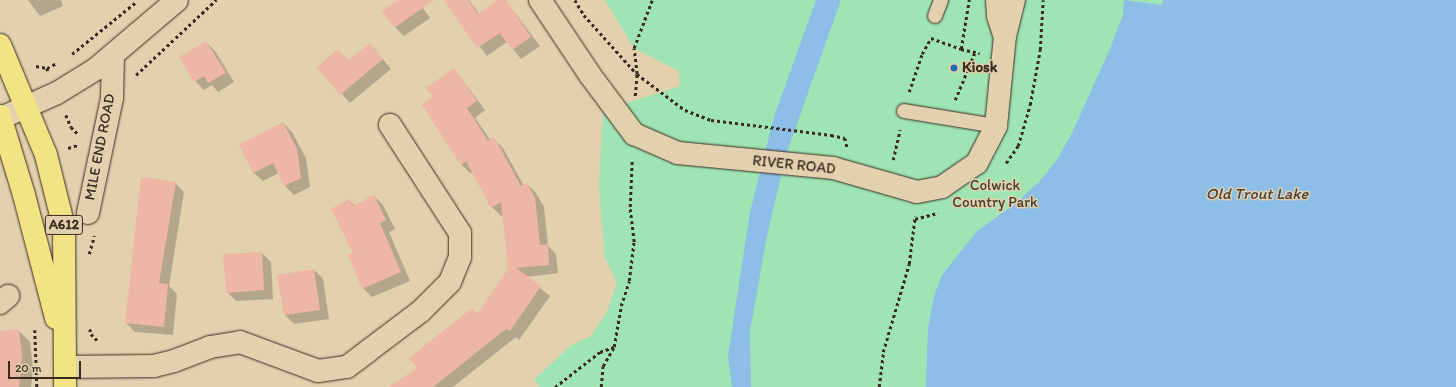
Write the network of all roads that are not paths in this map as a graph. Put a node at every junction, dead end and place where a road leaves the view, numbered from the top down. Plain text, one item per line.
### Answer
1 (176, 0) edge
2 (540, 0) edge
3 (941, 0) edge
4 (997, 0) edge
5 (1014, 0) edge
6 (935, 16) dead end
7 (1005, 36) junction
8 (0, 45) edge
9 (113, 57) junction
10 (28, 107) junction
11 (904, 110) road end
12 (0, 117) edge
13 (390, 125) dead end
14 (996, 126) junction
15 (91, 223) road end
16 (65, 367) edge

1 - 9 street
2 - 14 street, RIVER ROAD
3 - 6 lane
4 - 7 street, RIVER ROAD
5 - 7 street, RIVER ROAD
7 - 14 street, RIVER ROAD
8 - 10 main road, A612
9 - 10 street
9 - 15 street, MILE END ROAD
10 - 12 street
10 - 16 main road, A612
11 - 14 lane
12 - 16 main road, A612
13 - 16 street

